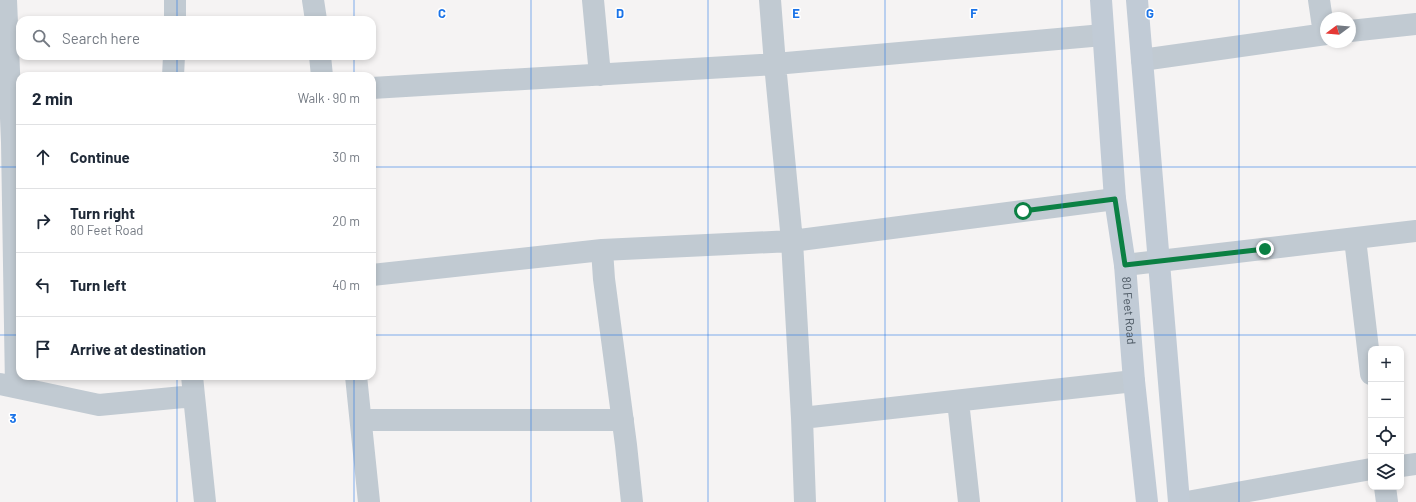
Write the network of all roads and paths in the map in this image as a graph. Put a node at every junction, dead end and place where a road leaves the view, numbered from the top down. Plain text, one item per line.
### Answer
1 (6, 0) edge
2 (175, 0) edge
3 (313, 0) edge
4 (593, 0) edge
5 (770, 0) edge
6 (1101, 0) edge
7 (1137, 0) edge
8 (1319, 0) edge
9 (1321, 12) edge
10 (175, 16) edge
11 (315, 16) edge
12 (1416, 24) edge
13 (1356, 30) edge
14 (1103, 35) junction
15 (1320, 35) edge
16 (174, 60) edge
17 (320, 60) edge
18 (1142, 60) junction
19 (775, 64) junction
20 (173, 72) edge
21 (322, 72) edge
22 (600, 75) junction
23 (376, 88) edge
24 (15, 106) edge
25 (16, 180) edge
26 (1115, 199) junction
27 (1416, 231) edge
28 (1355, 239) junction
29 (792, 241) junction
30 (602, 250) junction
31 (1159, 261) junction
32 (1125, 265) junction
33 (16, 270) edge
34 (376, 275) edge
35 (1368, 349) edge
36 (356, 380) edge
37 (1134, 381) junction
38 (8, 386) edge
39 (193, 386) edge
40 (958, 401) junction
41 (802, 418) junction
42 (361, 420) junction
43 (623, 420) junction
44 (1416, 464) edge
45 (1404, 466) edge
46 (1368, 470) edge
47 (1385, 490) edge
48 (205, 502) edge
49 (369, 502) edge
50 (632, 502) edge
51 (805, 502) edge
52 (969, 502) edge
53 (1147, 502) edge
54 (1179, 502) edge
55 (1187, 502) edge
56 (1387, 502) edge

1 - 24 street
2 - 10 street
3 - 11 street
4 - 22 street
5 - 19 street
6 - 14 main road, 80 Feet Road
7 - 18 main road
8 - 9 street
12 - 13 street
14 - 19 street
14 - 26 main road, 80 Feet Road
15 - 18 street
16 - 20 street
17 - 21 street
18 - 31 main road
19 - 22 street
19 - 29 street
22 - 23 street
24 - 25 street
26 - 29 street
26 - 32 main road, 80 Feet Road
27 - 28 street
28 - 31 street
28 - 35 street
29 - 30 street
29 - 41 street
30 - 34 street
30 - 43 street
31 - 32 street
31 - 54 main road
32 - 37 main road, 80 Feet Road
33 - 38 street
36 - 42 street
37 - 40 street
37 - 53 main road, 80 Feet Road
38 - 39 street
39 - 48 street
40 - 41 street
40 - 52 street
41 - 51 street
42 - 43 street
42 - 49 street
43 - 50 street
44 - 45 street
46 - 55 street
47 - 56 street

